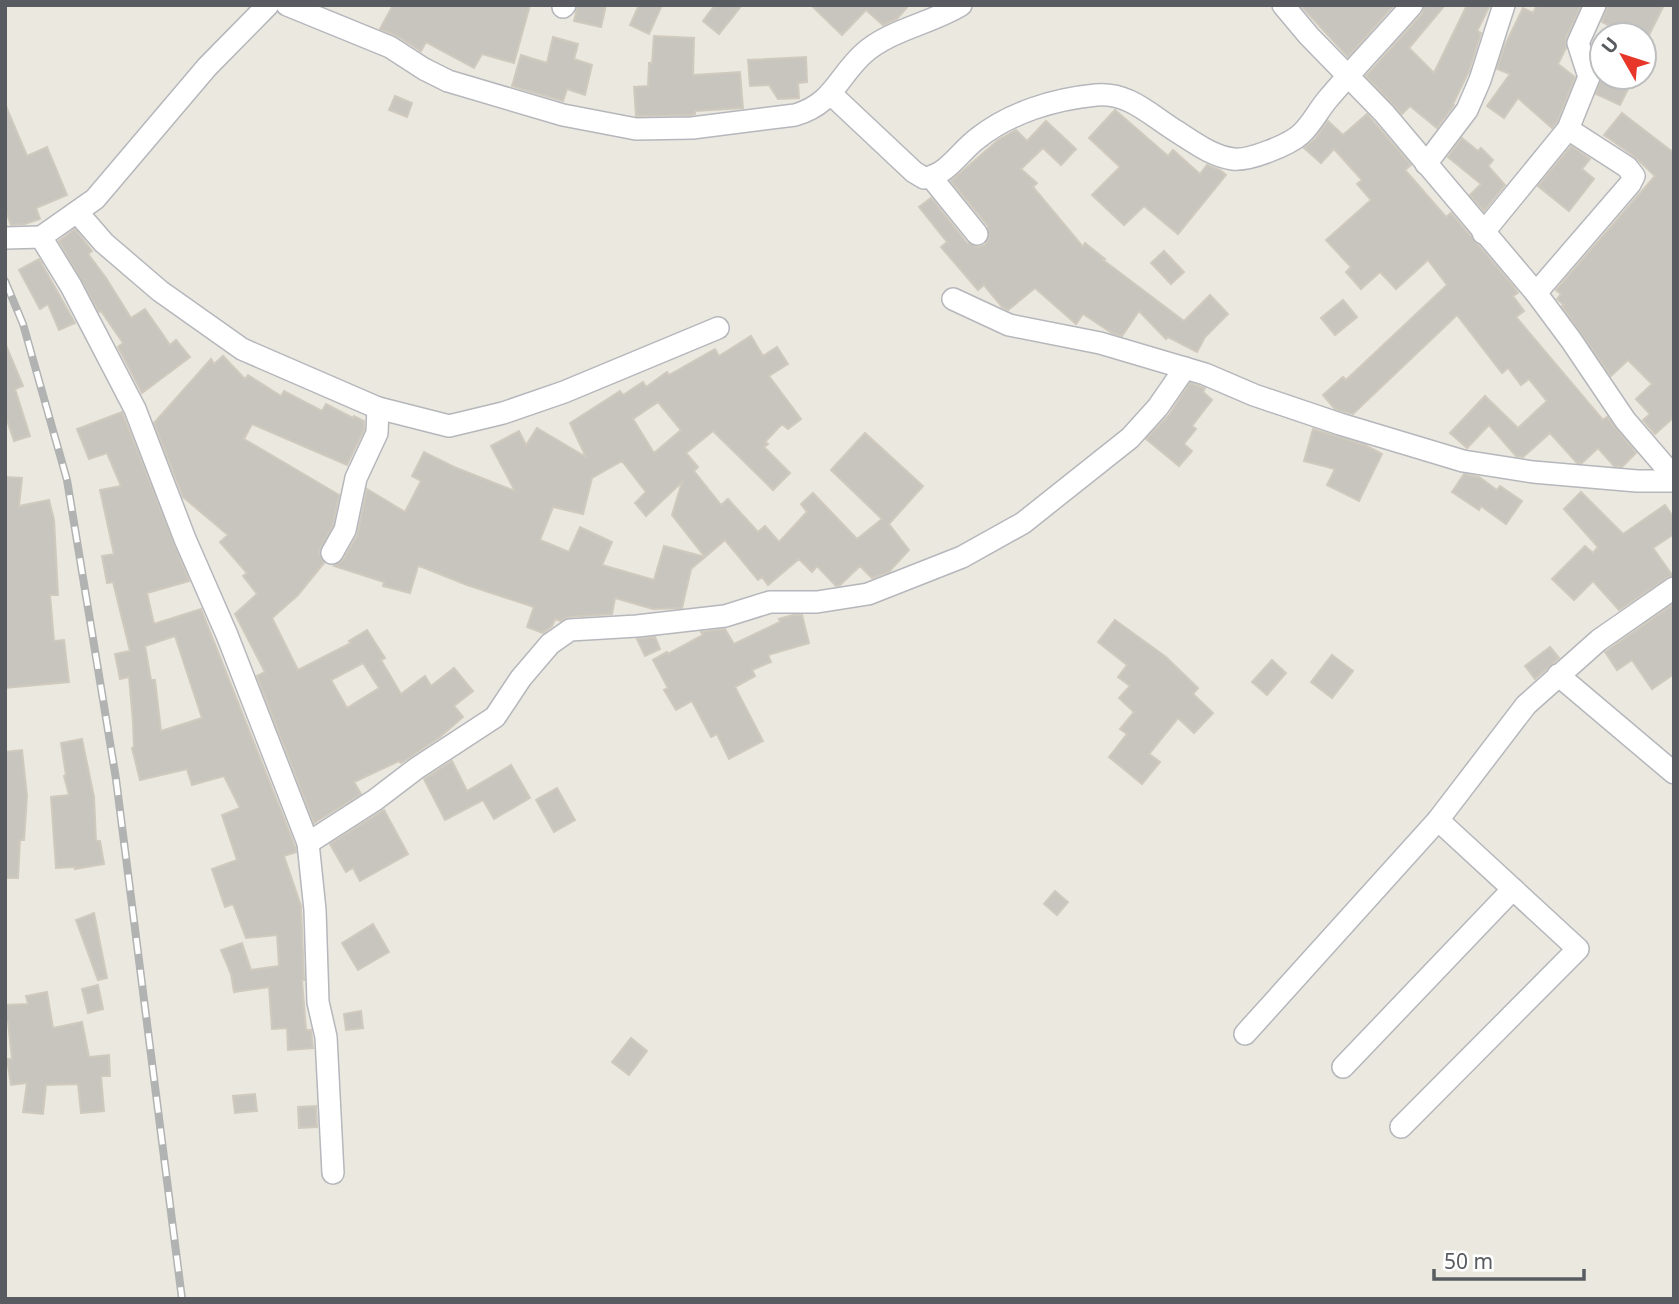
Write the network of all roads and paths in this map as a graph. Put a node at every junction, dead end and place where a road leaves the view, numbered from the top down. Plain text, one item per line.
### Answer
1 (268, 5) edge
2 (287, 5) edge
3 (961, 5) edge
4 (1283, 5) edge
5 (1412, 5) edge
6 (1504, 5) edge
7 (1595, 5) edge
8 (1348, 77) junction
9 (831, 94) junction
10 (1568, 130) junction
11 (1426, 164) junction
12 (931, 177) junction
13 (78, 212) junction
14 (1483, 233) junction
15 (977, 234) dead end
16 (41, 237) junction
17 (5, 238) edge
18 (1536, 293) junction
19 (953, 299) dead end
20 (718, 328) dead end
21 (1185, 368) junction
22 (378, 408) junction
23 (1674, 479) edge
24 (332, 553) dead end
25 (1674, 588) edge
26 (1558, 675) junction
27 (1674, 773) edge
28 (1438, 820) junction
29 (308, 843) junction
30 (1513, 889) junction
31 (1245, 1034) dead end
32 (1343, 1067) dead end
33 (1401, 1127) dead end
34 (333, 1173) dead end

1 - 13 street
2 - 9 street
3 - 9 street
4 - 8 street
5 - 8 street
6 - 11 street
7 - 10 street
8 - 11 street
8 - 12 street
9 - 12 street
10 - 14 street
10 - 18 street
11 - 14 street
12 - 15 street
13 - 16 street
13 - 22 street
14 - 18 street
16 - 17 street
16 - 29 street
18 - 23 street
19 - 21 street
20 - 22 street
21 - 23 street
21 - 29 street
22 - 24 street
25 - 26 street
26 - 27 street
26 - 28 street
28 - 30 street
28 - 31 street
29 - 34 street
30 - 32 street
30 - 33 street

